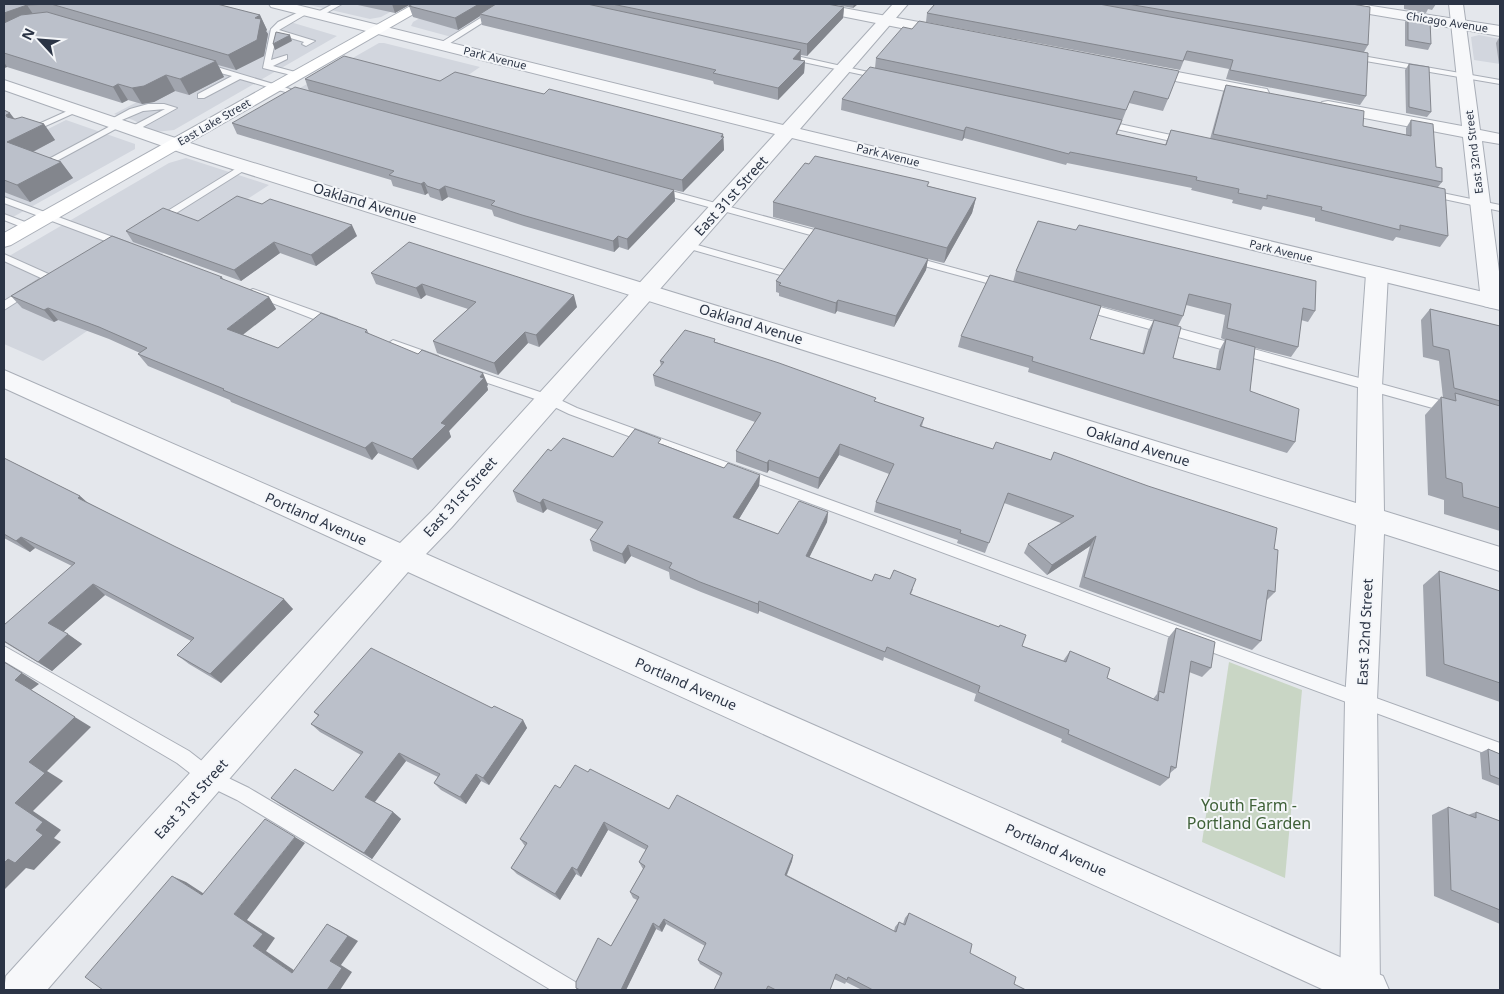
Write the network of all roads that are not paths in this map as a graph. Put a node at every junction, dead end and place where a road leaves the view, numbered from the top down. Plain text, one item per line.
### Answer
1 (276, 4) edge
2 (338, 4) edge
3 (424, 4) edge
4 (508, 4) edge
5 (801, 4) edge
6 (901, 4) edge
7 (1334, 4) edge
8 (1456, 4) edge
9 (311, 12) junction
10 (886, 21) junction
11 (1459, 24) junction
12 (379, 29) junction
13 (274, 31) junction
14 (1500, 31) edge
15 (962, 36) edge
16 (300, 41) dead end
17 (441, 45) junction
18 (284, 47) edge
19 (769, 52) edge
20 (1343, 54) edge
21 (268, 56) junction
22 (284, 57) dead end
23 (191, 62) edge
24 (266, 66) junction
25 (842, 68) junction
26 (1128, 68) edge
27 (296, 75) junction
28 (238, 76) junction
29 (1465, 76) junction
30 (892, 79) edge
31 (1500, 82) edge
32 (4, 85) edge
33 (276, 87) junction
34 (201, 96) dead end
35 (1274, 96) edge
36 (319, 99) edge
37 (1313, 103) edge
38 (77, 110) junction
39 (1088, 120) edge
40 (120, 126) junction
41 (789, 130) junction
42 (24, 132) edge
43 (1472, 134) junction
44 (1500, 140) edge
45 (1196, 143) edge
46 (176, 144) junction
47 (50, 161) edge
48 (245, 166) junction
49 (642, 186) edge
50 (1420, 191) edge
51 (5, 202) edge
52 (1480, 204) junction
53 (720, 208) junction
54 (1500, 208) edge
55 (48, 216) junction
56 (4, 217) edge
57 (150, 226) edge
58 (29, 227) junction
59 (134, 236) edge
60 (836, 239) edge
61 (4, 241) edge
62 (121, 243) junction
63 (687, 245) junction
64 (140, 250) edge
65 (4, 257) edge
66 (903, 257) edge
67 (784, 273) edge
68 (1377, 274) junction
69 (243, 288) edge
70 (1018, 289) edge
71 (645, 291) junction
72 (1496, 302) edge
73 (1076, 305) edge
74 (4, 306) edge
75 (345, 326) edge
76 (383, 340) edge
77 (4, 378) edge
78 (1370, 386) junction
79 (548, 399) junction
80 (1464, 412) edge
81 (1370, 519) junction
82 (403, 558) junction
83 (1500, 559) edge
84 (4, 653) edge
85 (1361, 700) junction
86 (1500, 750) edge
87 (210, 778) junction
88 (1363, 989) edge
89 (20, 990) edge
90 (570, 990) edge

1 - 9 street, Park Avenue
2 - 9 lane
3 - 12 main road, East Lake Street
4 - 17 lane
5 - 10 street
6 - 10 street, East 31st Street
7 - 11 street, Chicago Avenue
8 - 11 street, East 32nd Street
9 - 12 street, Park Avenue
9 - 13 lane
10 - 15 street
10 - 25 street, East 31st Street
11 - 14 street, Chicago Avenue
11 - 29 street, East 32nd Street
12 - 17 street, Park Avenue
12 - 27 main road, East Lake Street
13 - 16 lane
13 - 21 lane
17 - 41 street, Park Avenue
18 - 21 lane
19 - 25 lane
20 - 29 lane
21 - 24 lane
22 - 24 lane
23 - 28 lane
24 - 27 lane
25 - 30 lane
25 - 41 street, East 31st Street
26 - 35 street
27 - 33 main road, East Lake Street
28 - 33 lane
28 - 34 lane
29 - 31 lane
29 - 43 street, East 32nd Street
32 - 38 street, Oakland Avenue
33 - 36 lane
33 - 46 main road, East Lake Street
37 - 43 street
38 - 40 street, Oakland Avenue
38 - 42 lane
39 - 45 lane
40 - 40 lane
40 - 46 street, Oakland Avenue
40 - 47 lane
41 - 53 street, East 31st Street
41 - 68 street, Park Avenue
43 - 44 street
43 - 52 street, East 32nd Street
46 - 48 street, Oakland Avenue
46 - 55 main road, East Lake Street
48 - 57 lane
48 - 71 street, Oakland Avenue
49 - 53 lane
50 - 52 lane
51 - 55 lane
52 - 54 lane
52 - 72 street, East 32nd Street
53 - 60 lane
53 - 63 street, East 31st Street
55 - 58 main road, East Lake Street
55 - 62 lane
56 - 58 lane
58 - 61 main road, East Lake Street
59 - 62 lane
62 - 64 lane
63 - 67 lane
63 - 71 street, East 31st Street
65 - 74 lane
66 - 70 lane
68 - 72 street, Park Avenue
68 - 78 street, East 32nd Street
69 - 75 lane
71 - 79 street, East 31st Street
71 - 81 street, Oakland Avenue
73 - 78 lane
76 - 79 lane
77 - 82 street, Portland Avenue
78 - 80 lane
78 - 81 street, East 32nd Street
79 - 82 street, East 31st Street
79 - 85 lane
81 - 83 street, Oakland Avenue
81 - 85 street, East 32nd Street
82 - 87 street, East 31st Street
82 - 88 street, Portland Avenue
84 - 87 lane
85 - 86 lane
85 - 88 street, East 32nd Street
87 - 89 street, East 31st Street
87 - 90 lane

